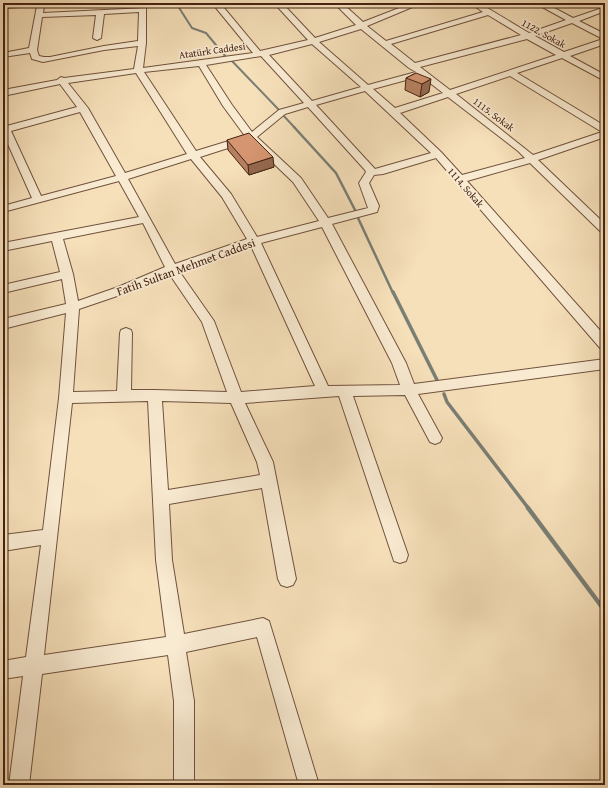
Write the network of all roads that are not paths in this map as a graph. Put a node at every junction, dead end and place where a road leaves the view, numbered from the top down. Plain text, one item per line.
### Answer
1 (58, 3) edge
2 (216, 3) edge
3 (278, 3) edge
4 (338, 3) edge
5 (418, 3) edge
6 (474, 3) edge
7 (538, 3) edge
8 (41, 4) junction
9 (404, 5) edge
10 (3, 6) edge
11 (605, 9) edge
12 (100, 12) junction
13 (489, 12) junction
14 (40, 15) junction
15 (570, 20) junction
16 (360, 25) junction
17 (528, 36) junction
18 (605, 37) edge
19 (97, 38) dead end
20 (313, 41) junction
21 (605, 41) edge
22 (142, 43) junction
23 (384, 44) junction
24 (33, 50) junction
25 (260, 54) junction
26 (3, 55) edge
27 (564, 55) junction
28 (201, 63) junction
29 (412, 66) junction
30 (138, 70) junction
31 (421, 73) junction
32 (511, 73) junction
33 (605, 78) edge
34 (61, 80) junction
35 (366, 88) junction
36 (3, 93) edge
37 (449, 94) junction
38 (310, 104) junction
39 (83, 108) junction
40 (394, 112) junction
41 (5, 130) edge
42 (605, 130) edge
43 (605, 134) edge
44 (251, 137) junction
45 (438, 154) junction
46 (193, 155) junction
47 (532, 159) junction
48 (371, 172) junction
49 (122, 176) junction
50 (461, 179) junction
51 (38, 200) junction
52 (3, 209) edge
53 (146, 219) junction
54 (325, 222) junction
55 (605, 230) edge
56 (56, 236) junction
57 (254, 241) junction
58 (3, 247) edge
59 (172, 269) junction
60 (67, 274) junction
61 (3, 289) edge
62 (73, 307) junction
63 (3, 324) edge
64 (126, 333) dead end
65 (605, 346) edge
66 (605, 364) edge
67 (344, 390) junction
68 (409, 390) junction
69 (324, 391) junction
70 (154, 394) junction
71 (124, 396) junction
72 (66, 398) junction
73 (236, 398) junction
74 (435, 438) dead end
75 (268, 480) junction
76 (160, 498) junction
77 (50, 536) junction
78 (3, 543) edge
79 (400, 555) dead end
80 (287, 579) dead end
81 (176, 645) junction
82 (34, 665) junction
83 (3, 670) edge
84 (19, 785) edge
85 (184, 785) edge
86 (309, 785) edge

1 - 8 street
2 - 25 street
3 - 20 street, 1114. Sokak
4 - 16 street, 1115. Sokak
5 - 9 street, Atatürk Caddesi
6 - 13 street, 1122. Sokak
7 - 15 street
8 - 10 street
8 - 14 street
9 - 16 street, Atatürk Caddesi
11 - 15 street
12 - 14 street
12 - 19 street
12 - 22 street
13 - 17 street, 1122. Sokak
13 - 23 street
14 - 24 street
15 - 17 street
15 - 18 street
16 - 20 street, Atatürk Caddesi
16 - 23 street, 1115. Sokak
17 - 27 street, 1122. Sokak
17 - 29 street
20 - 25 street, Atatürk Caddesi
20 - 35 street, 1114. Sokak
21 - 27 street
22 - 24 street
22 - 30 street
23 - 29 street, 1115. Sokak
24 - 26 street
25 - 28 street, Atatürk Caddesi
25 - 38 street
27 - 32 street
27 - 33 street, 1122. Sokak
28 - 30 street, Atatürk Caddesi
28 - 44 street
29 - 31 street, 1115. Sokak
30 - 34 street, Atatürk Caddesi
30 - 46 street
31 - 35 street
31 - 37 street, 1115. Sokak
32 - 37 street
32 - 42 street
34 - 36 street, Atatürk Caddesi
34 - 39 street
35 - 38 street
35 - 40 street, 1114. Sokak
37 - 40 street
37 - 47 street, 1115. Sokak
38 - 44 street
38 - 48 street
39 - 41 street
39 - 49 street
40 - 45 street, 1114. Sokak
41 - 51 street
43 - 47 street
44 - 46 street
44 - 54 street
45 - 48 street
45 - 50 street, 1114. Sokak
46 - 49 street
46 - 57 street
47 - 50 street
47 - 55 street, 1115. Sokak
48 - 54 street, Fatih Sultan Mehmet Caddesi
49 - 51 street
49 - 53 street
50 - 65 street, 1114. Sokak
51 - 52 street
53 - 56 street
53 - 59 street
54 - 57 street, Fatih Sultan Mehmet Caddesi
54 - 68 street
56 - 58 street
56 - 60 street
57 - 59 street, Fatih Sultan Mehmet Caddesi
57 - 69 street
59 - 62 street, Fatih Sultan Mehmet Caddesi
59 - 73 street
60 - 61 street
60 - 62 street
62 - 63 street, Fatih Sultan Mehmet Caddesi
62 - 72 street
64 - 71 street
66 - 68 street
67 - 68 street
67 - 69 street
67 - 79 street
68 - 74 street
69 - 73 street
70 - 71 street
70 - 73 street
70 - 76 street
71 - 72 street
72 - 77 street
73 - 75 street
75 - 76 street
75 - 80 street
76 - 81 street
77 - 78 street
77 - 82 street
81 - 82 street
81 - 85 street
81 - 86 street
82 - 83 street
82 - 84 street

